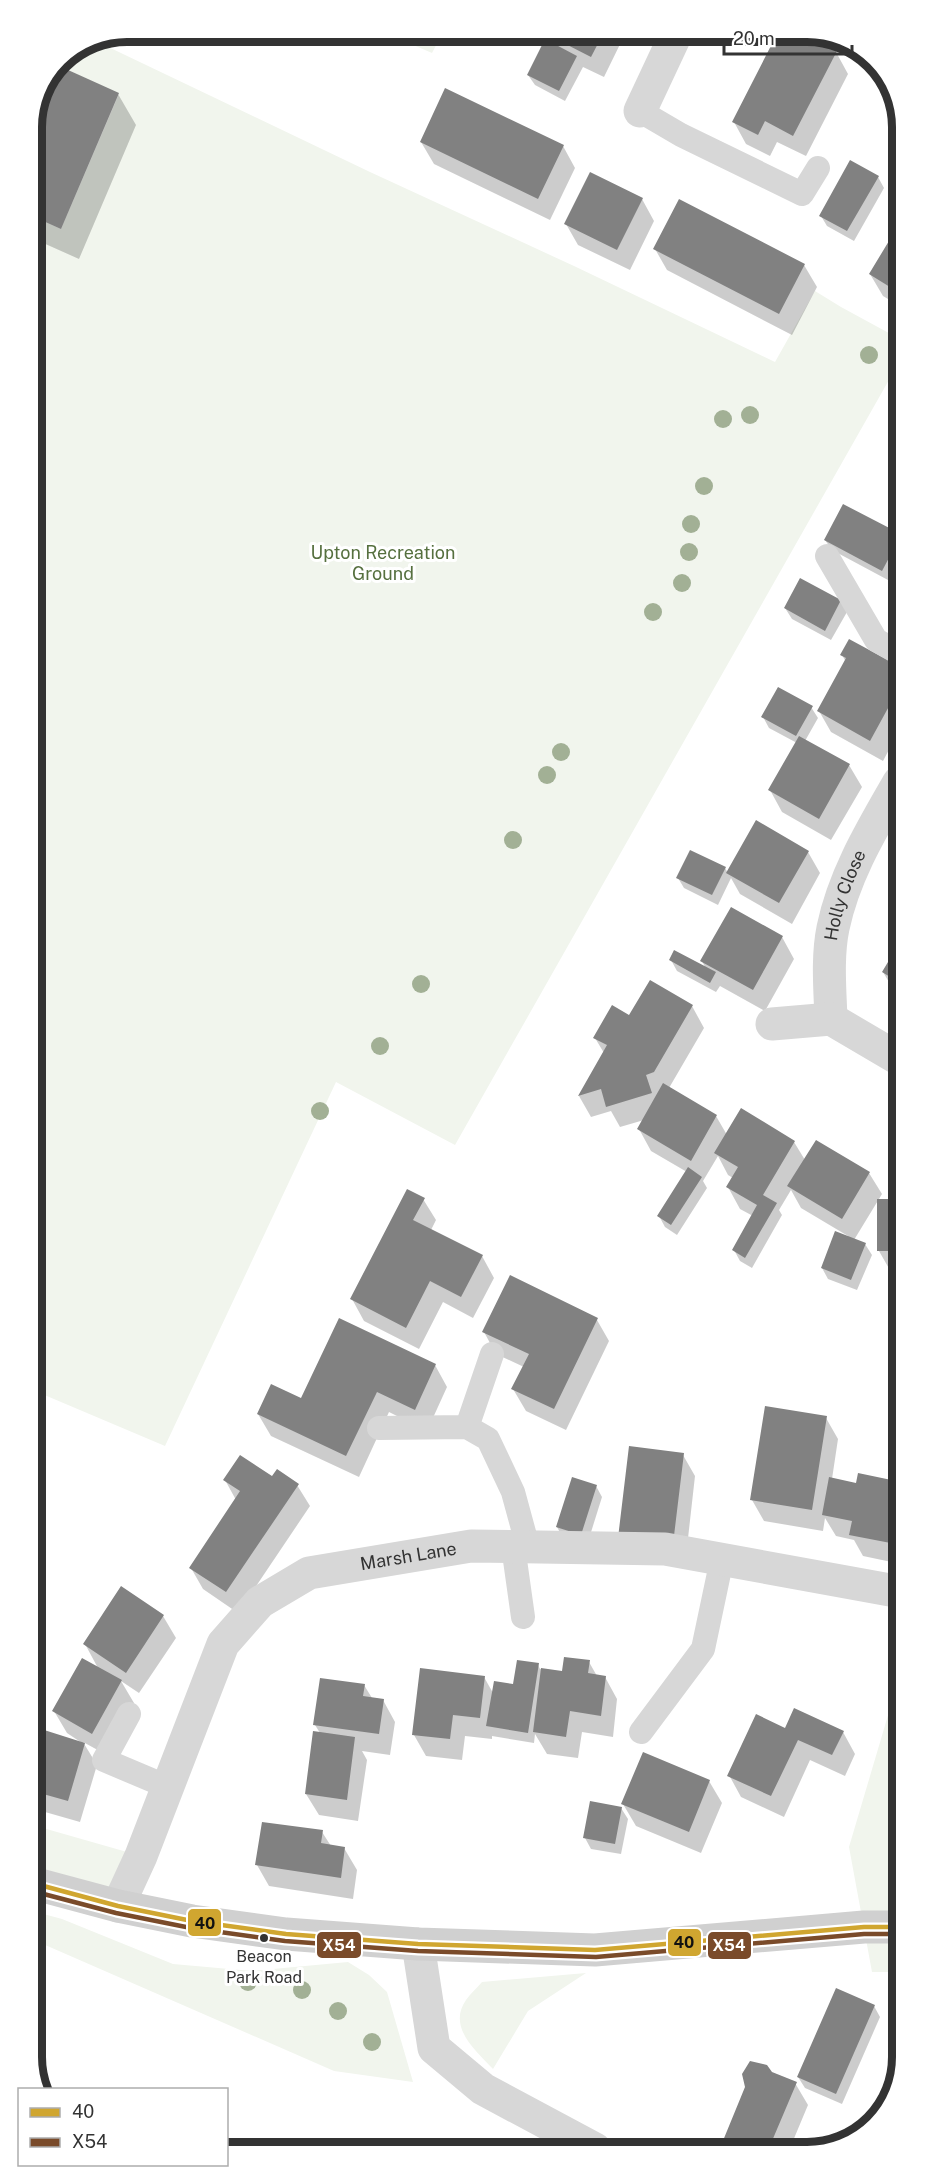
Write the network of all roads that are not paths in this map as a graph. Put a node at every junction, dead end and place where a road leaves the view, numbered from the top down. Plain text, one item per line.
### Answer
1 (672, 42) edge
2 (640, 111) joint
3 (818, 168) dead end
4 (827, 556) dead end
5 (892, 649) edge
6 (892, 795) edge
7 (831, 1019) junction
8 (772, 1024) dead end
9 (892, 1055) edge
10 (492, 1354) dead end
11 (467, 1426) junction
12 (379, 1428) dead end
13 (521, 1546) junction
14 (722, 1559) junction
15 (892, 1590) edge
16 (523, 1617) dead end
17 (129, 1714) dead end
18 (641, 1732) dead end
19 (168, 1787) junction
20 (42, 1886) edge
21 (118, 1906) junction
22 (892, 1927) edge
23 (418, 1944) junction
24 (582, 2142) edge

1 - 2 street
2 - 3 lane
4 - 5 lane
6 - 7 street, Holly Close
7 - 8 street
7 - 9 street
10 - 11 lane
11 - 12 lane
11 - 13 lane
13 - 14 street, Marsh Lane
13 - 16 lane
13 - 19 street, Marsh Lane
14 - 15 street, Marsh Lane
14 - 18 lane
17 - 19 lane
19 - 21 street, Marsh Lane
20 - 21 main road
21 - 23 main road
22 - 23 main road
23 - 24 street

